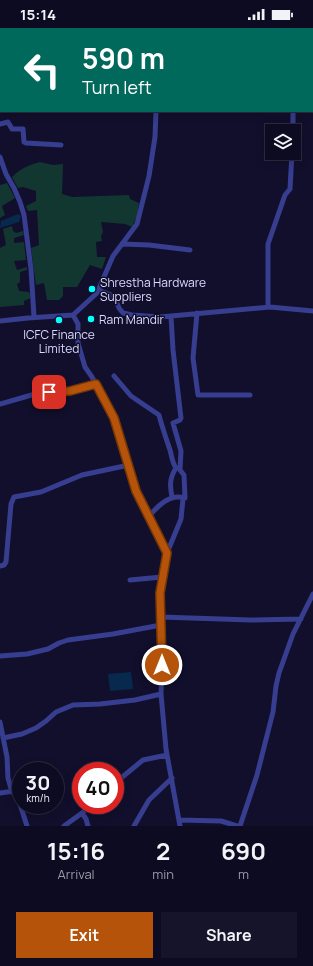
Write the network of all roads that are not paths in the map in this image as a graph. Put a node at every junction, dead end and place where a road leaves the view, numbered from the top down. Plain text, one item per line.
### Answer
1 (156, 112) edge
2 (293, 112) edge
3 (0, 124) edge
4 (293, 124) edge
5 (61, 145) dead end
6 (0, 157) edge
7 (292, 160) edge
8 (122, 244) junction
9 (190, 250) dead end
10 (98, 290) junction
11 (268, 307) junction
12 (313, 311) edge
13 (197, 313) junction
14 (73, 315) junction
15 (171, 316) junction
16 (34, 317) junction
17 (0, 321) edge
18 (114, 376) dead end
19 (96, 384) junction
20 (250, 395) dead end
21 (0, 404) edge
22 (128, 464) junction
23 (172, 497) junction
24 (185, 498) junction
25 (149, 516) junction
26 (167, 553) junction
27 (0, 566) edge
28 (162, 577) junction
29 (130, 580) dead end
30 (313, 594) edge
31 (161, 618) junction
32 (301, 619) junction
33 (161, 625) junction
34 (0, 656) edge
35 (161, 694) junction
36 (0, 722) edge
37 (3, 738) junction
38 (167, 755) junction
39 (124, 776) edge
40 (172, 778) junction
41 (12, 792) joint
42 (0, 793) edge
43 (23, 814) edge
44 (81, 814) edge
45 (83, 814) edge
46 (179, 820) junction
47 (27, 826) edge
48 (64, 826) edge
49 (88, 826) edge
50 (134, 826) edge
51 (180, 826) edge
52 (239, 826) edge

1 - 8 street
2 - 4 street
3 - 5 street
6 - 16 street
7 - 11 street
8 - 9 street
8 - 10 street
10 - 14 street
10 - 15 street
11 - 12 street
11 - 13 street
13 - 15 street
13 - 20 street
14 - 16 street
14 - 19 street
15 - 24 street
16 - 17 street
18 - 23 street
19 - 21 street
19 - 22 street
22 - 25 street
22 - 27 street
23 - 24 street
23 - 25 street
24 - 26 street
25 - 26 street
26 - 28 street
28 - 29 street
28 - 31 street
30 - 32 street
31 - 32 street
31 - 33 street
32 - 52 street
33 - 34 street
33 - 35 street
35 - 37 street
35 - 38 street
36 - 37 street
37 - 41 street
38 - 39 street
38 - 40 street
40 - 46 street
40 - 50 street
41 - 42 street
43 - 47 street
44 - 48 street
45 - 49 street
46 - 51 street
46 - 52 street

